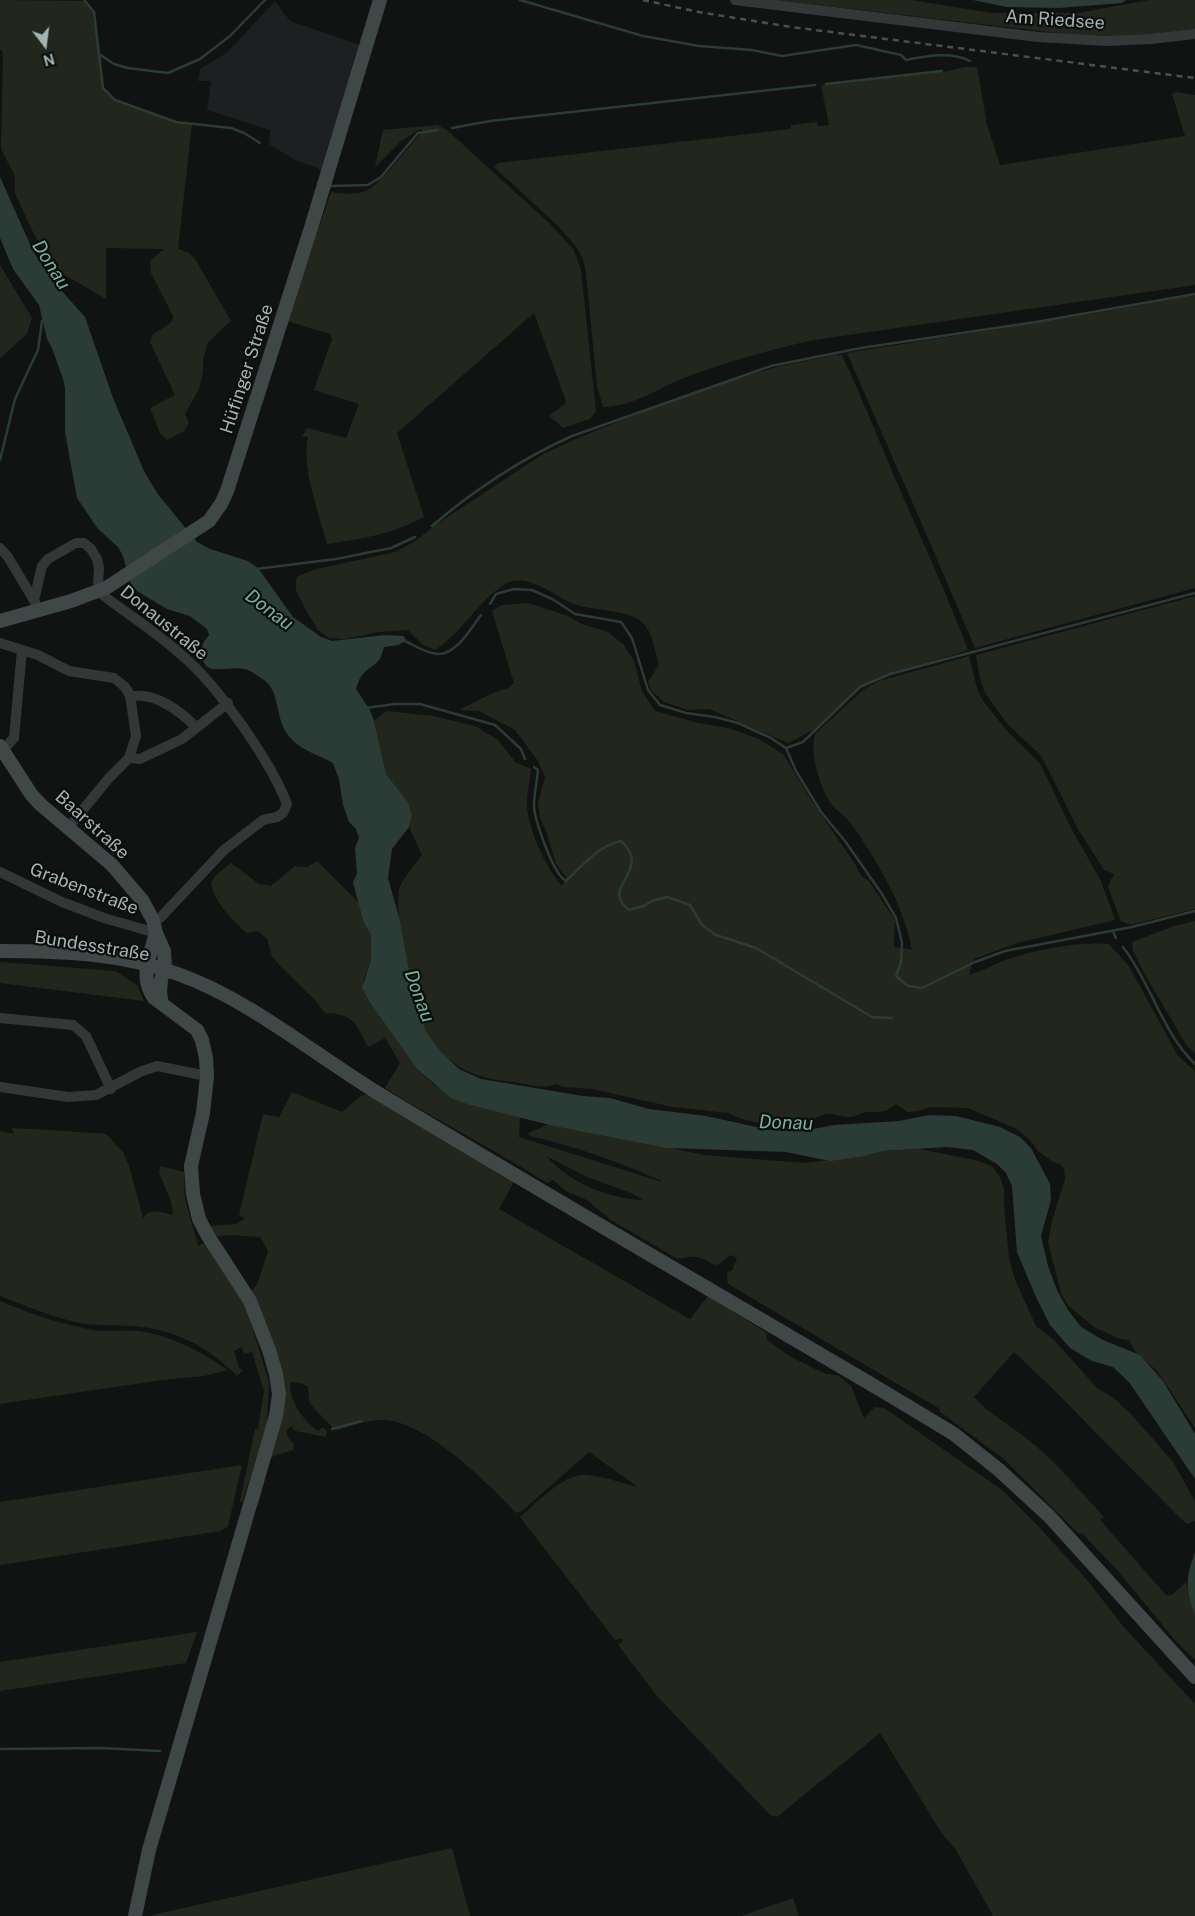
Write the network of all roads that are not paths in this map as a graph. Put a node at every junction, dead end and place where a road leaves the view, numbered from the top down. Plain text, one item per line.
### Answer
1 (380, 0) edge
2 (735, 0) edge
3 (1195, 34) edge
4 (0, 548) edge
5 (103, 589) junction
6 (37, 604) junction
7 (0, 621) edge
8 (0, 642) edge
9 (22, 650) junction
10 (130, 697) junction
11 (228, 704) junction
12 (196, 727) junction
13 (1, 748) edge
14 (129, 758) junction
15 (68, 828) junction
16 (0, 872) edge
17 (155, 927) junction
18 (0, 951) edge
19 (147, 969) junction
20 (163, 973) junction
21 (162, 1004) junction
22 (0, 1018) edge
23 (207, 1076) junction
24 (0, 1087) edge
25 (111, 1089) junction
26 (1195, 1677) edge
27 (135, 1916) edge

1 - 5 street, Hüfinger Straße
2 - 3 street, Am Riedsee
4 - 6 street
5 - 6 street, Hüfinger Straße
5 - 6 street
5 - 11 street, Donaustraße
6 - 7 street, Hüfinger Straße
8 - 9 street
9 - 10 street
9 - 13 street
10 - 12 street
10 - 14 street
11 - 12 street
11 - 17 street, Donaustraße
12 - 14 street
13 - 15 street, Baarstraße
14 - 15 street
15 - 17 street, Baarstraße
16 - 17 street, Grabenstraße
17 - 19 street
17 - 20 street, Baarstraße
18 - 19 street, Bundesstraße
19 - 20 street, Bundesstraße
19 - 21 street
20 - 21 street, Baarstraße
20 - 26 street, Bundesstraße
21 - 23 street
22 - 25 street
23 - 25 street
23 - 27 street
24 - 25 street

